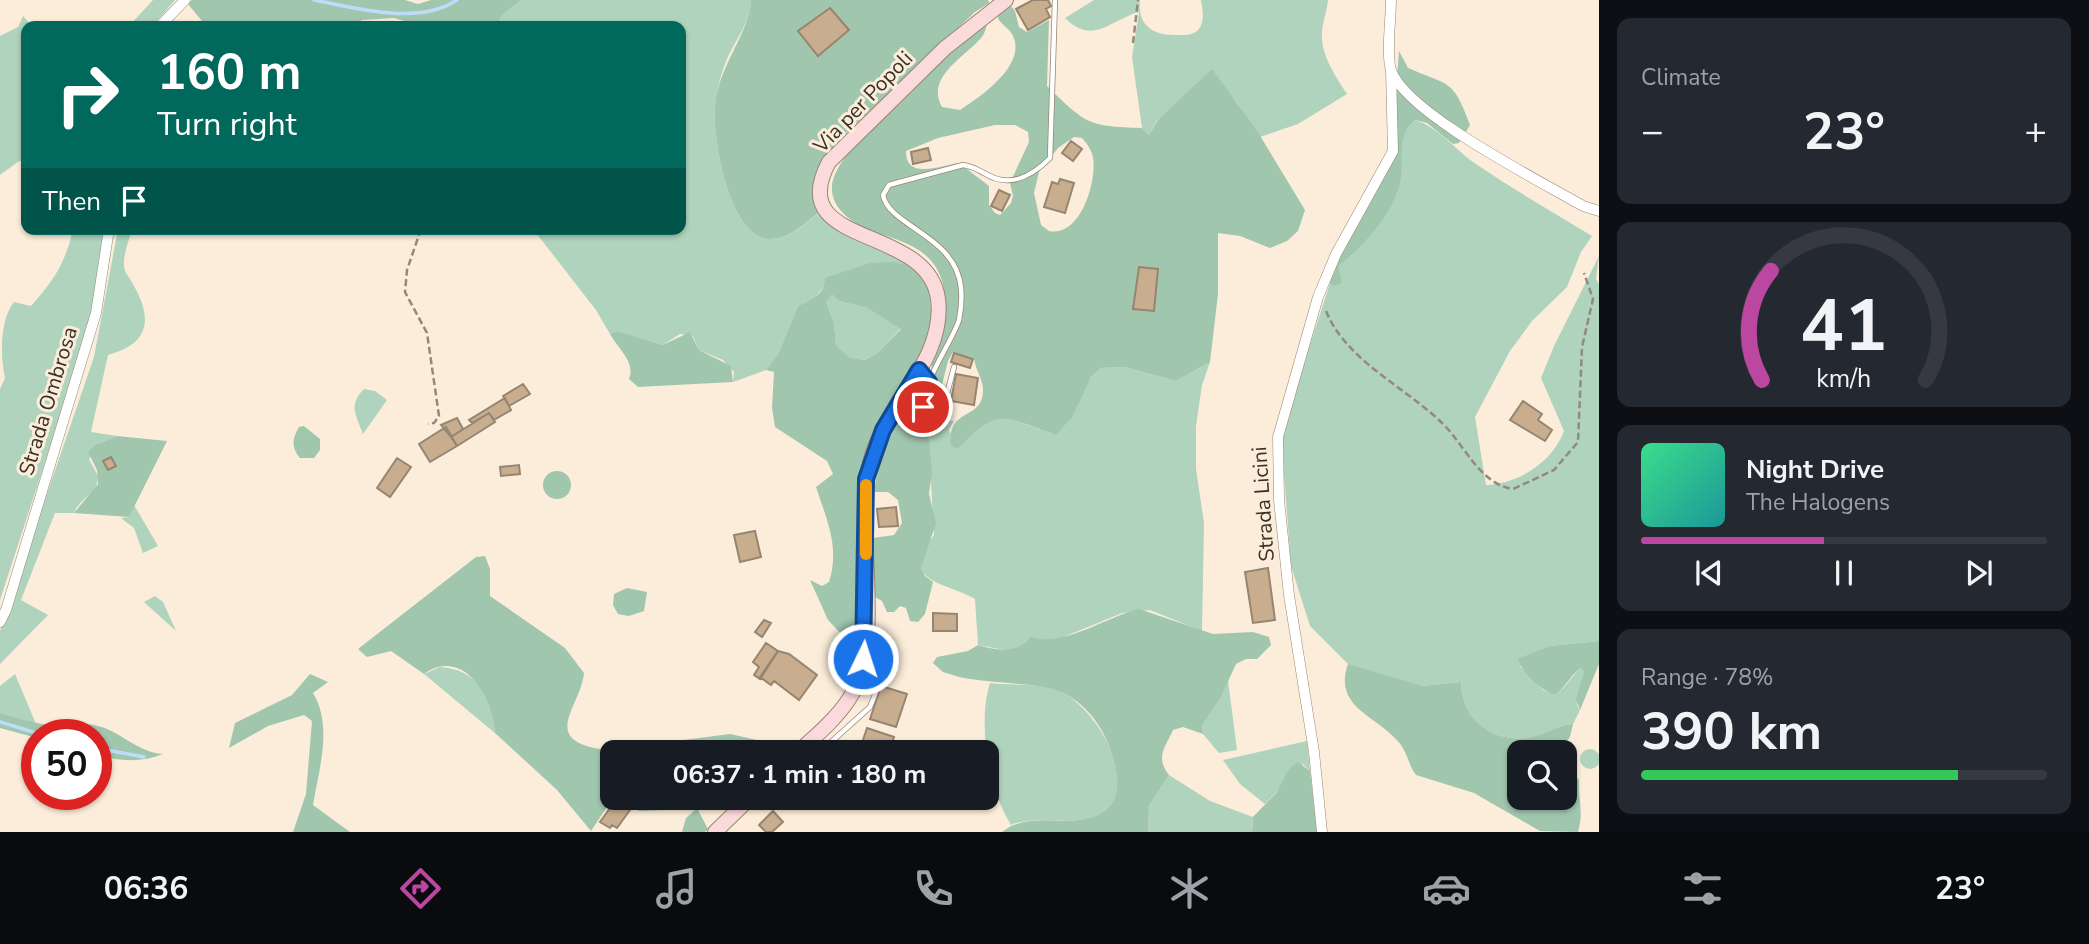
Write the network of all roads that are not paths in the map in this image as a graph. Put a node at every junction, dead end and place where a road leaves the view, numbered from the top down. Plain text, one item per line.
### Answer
1 (185, 0) edge
2 (1006, 0) edge
3 (1055, 0) edge
4 (1391, 0) edge
5 (165, 21) edge
6 (1391, 70) junction
7 (1599, 211) edge
8 (108, 235) edge
9 (954, 367) dead end
10 (919, 370) junction
11 (929, 382) junction
12 (0, 622) edge
13 (866, 624) junction
14 (810, 740) edge
15 (833, 740) edge
16 (738, 810) edge
17 (715, 832) edge
18 (1322, 832) edge

1 - 5 street
2 - 10 main road, Via per Popoli
3 - 11 lane
4 - 6 street, Strada Licini
6 - 7 street
6 - 18 street, Strada Licini
8 - 12 street, Strada Ombrosa
9 - 11 lane
10 - 11 lane
10 - 13 main road, Via per Popoli
13 - 14 main road, Via per Popoli
13 - 15 lane
16 - 17 main road

